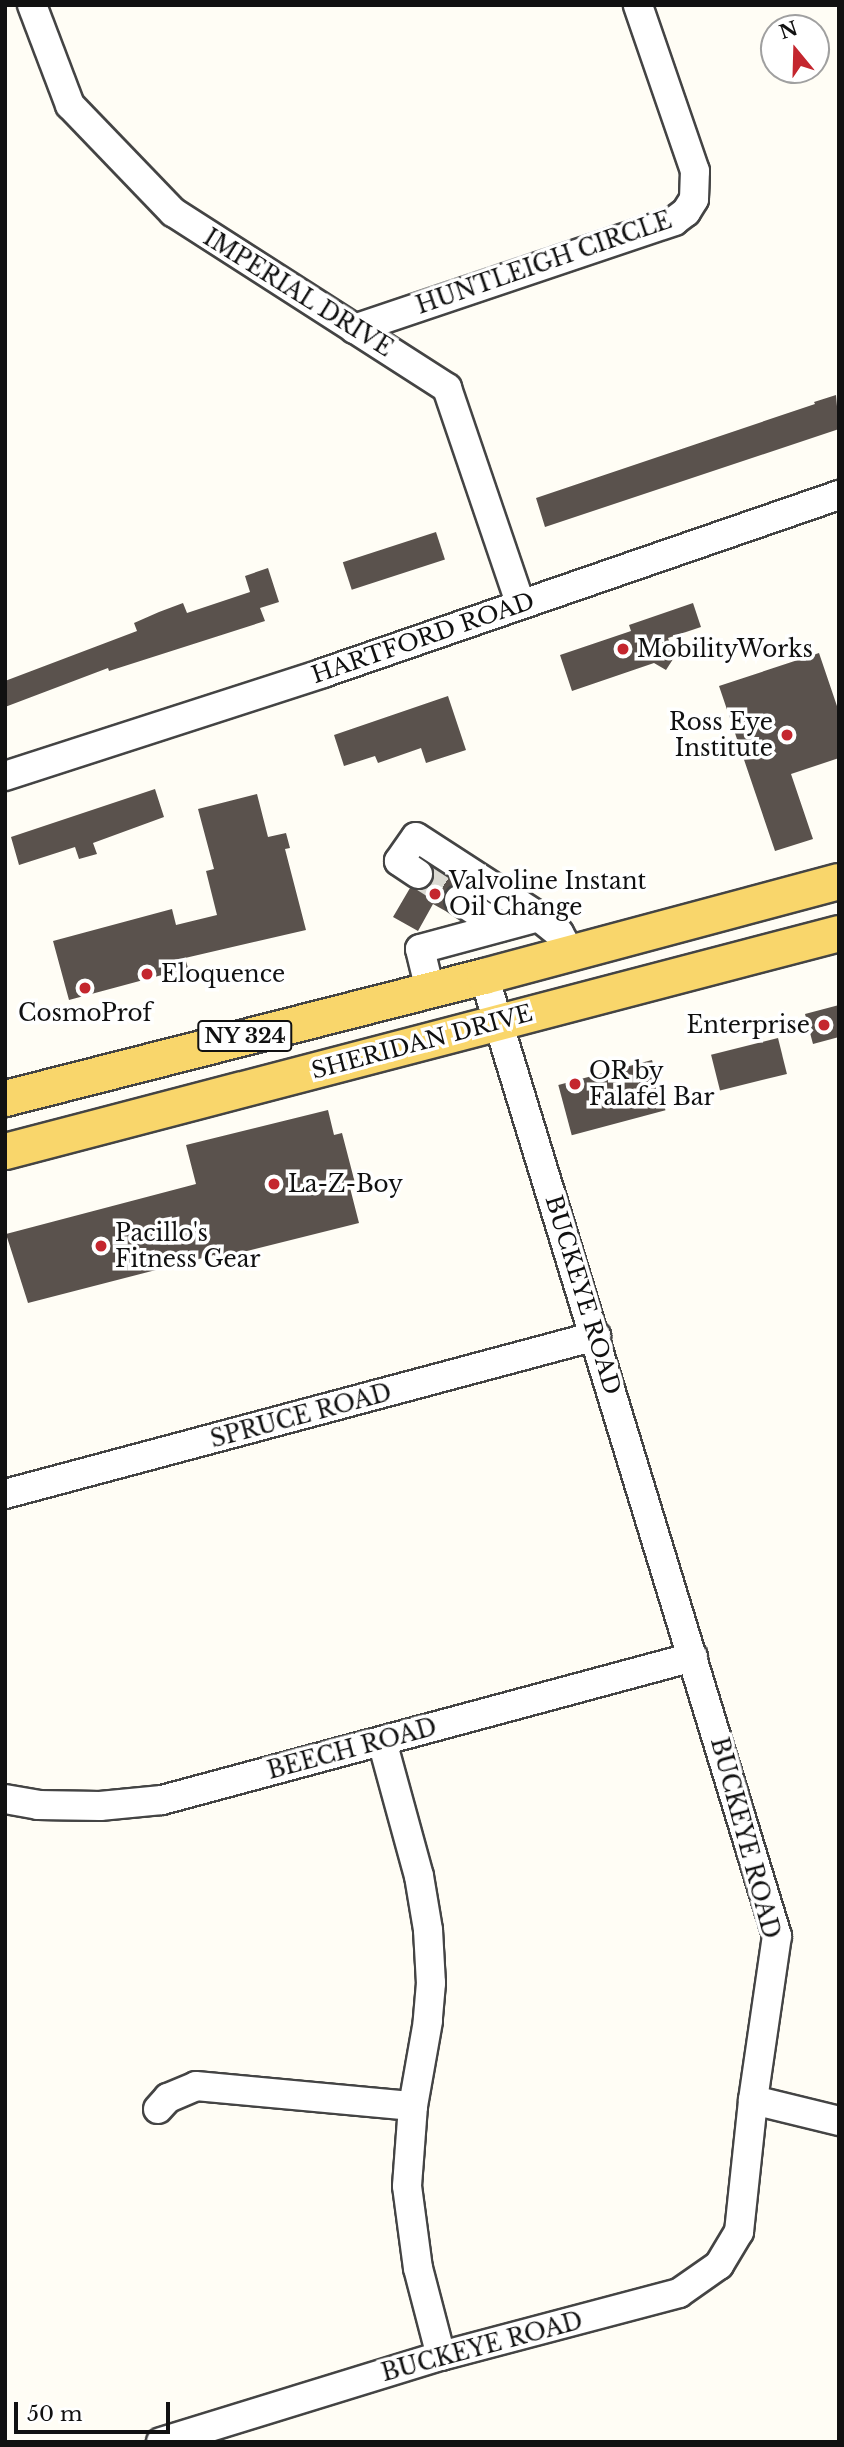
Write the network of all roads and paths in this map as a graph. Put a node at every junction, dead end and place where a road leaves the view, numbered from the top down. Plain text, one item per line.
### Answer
1 (638, 5) edge
2 (38, 7) edge
3 (354, 329) junction
4 (839, 495) edge
5 (520, 603) junction
6 (5, 776) edge
7 (418, 874) tunnel mouth
8 (839, 881) edge
9 (459, 900) tunnel mouth
10 (539, 917) junction
11 (500, 927) junction
12 (839, 933) edge
13 (570, 953) junction
14 (484, 976) junction
15 (430, 990) junction
16 (499, 1022) junction
17 (5, 1097) edge
18 (5, 1151) edge
19 (596, 1336) junction
20 (5, 1494) edge
21 (693, 1657) junction
22 (382, 1741) junction
23 (5, 1799) edge
24 (753, 2100) junction
25 (413, 2106) junction
26 (158, 2109) dead end
27 (839, 2121) edge
28 (441, 2356) junction
29 (161, 2442) edge

1 - 3 street, HUNTLEIGH CIRCLE
2 - 3 street, IMPERIAL DRIVE
3 - 5 street, IMPERIAL DRIVE
4 - 5 street, HARTFORD ROAD
5 - 6 street, HARTFORD ROAD
7 - 10 street
8 - 13 main road, SHERIDAN DRIVE / NY 324
9 - 11 street
10 - 11 street
10 - 13 street
11 - 15 street
12 - 16 main road, SHERIDAN DRIVE / NY 324
13 - 14 main road, SHERIDAN DRIVE / NY 324
14 - 15 main road, SHERIDAN DRIVE / NY 324
14 - 16 street, BUCKEYE ROAD
15 - 17 main road, SHERIDAN DRIVE / NY 324
16 - 18 main road, SHERIDAN DRIVE / NY 324
16 - 19 street, BUCKEYE ROAD
19 - 20 street, SPRUCE ROAD
19 - 21 street, BUCKEYE ROAD
21 - 22 street, BEECH ROAD
21 - 24 street, BUCKEYE ROAD
22 - 23 street, BEECH ROAD
22 - 25 street
24 - 27 street
24 - 28 street, BUCKEYE ROAD
25 - 26 street
25 - 28 street
28 - 29 street, BUCKEYE ROAD

